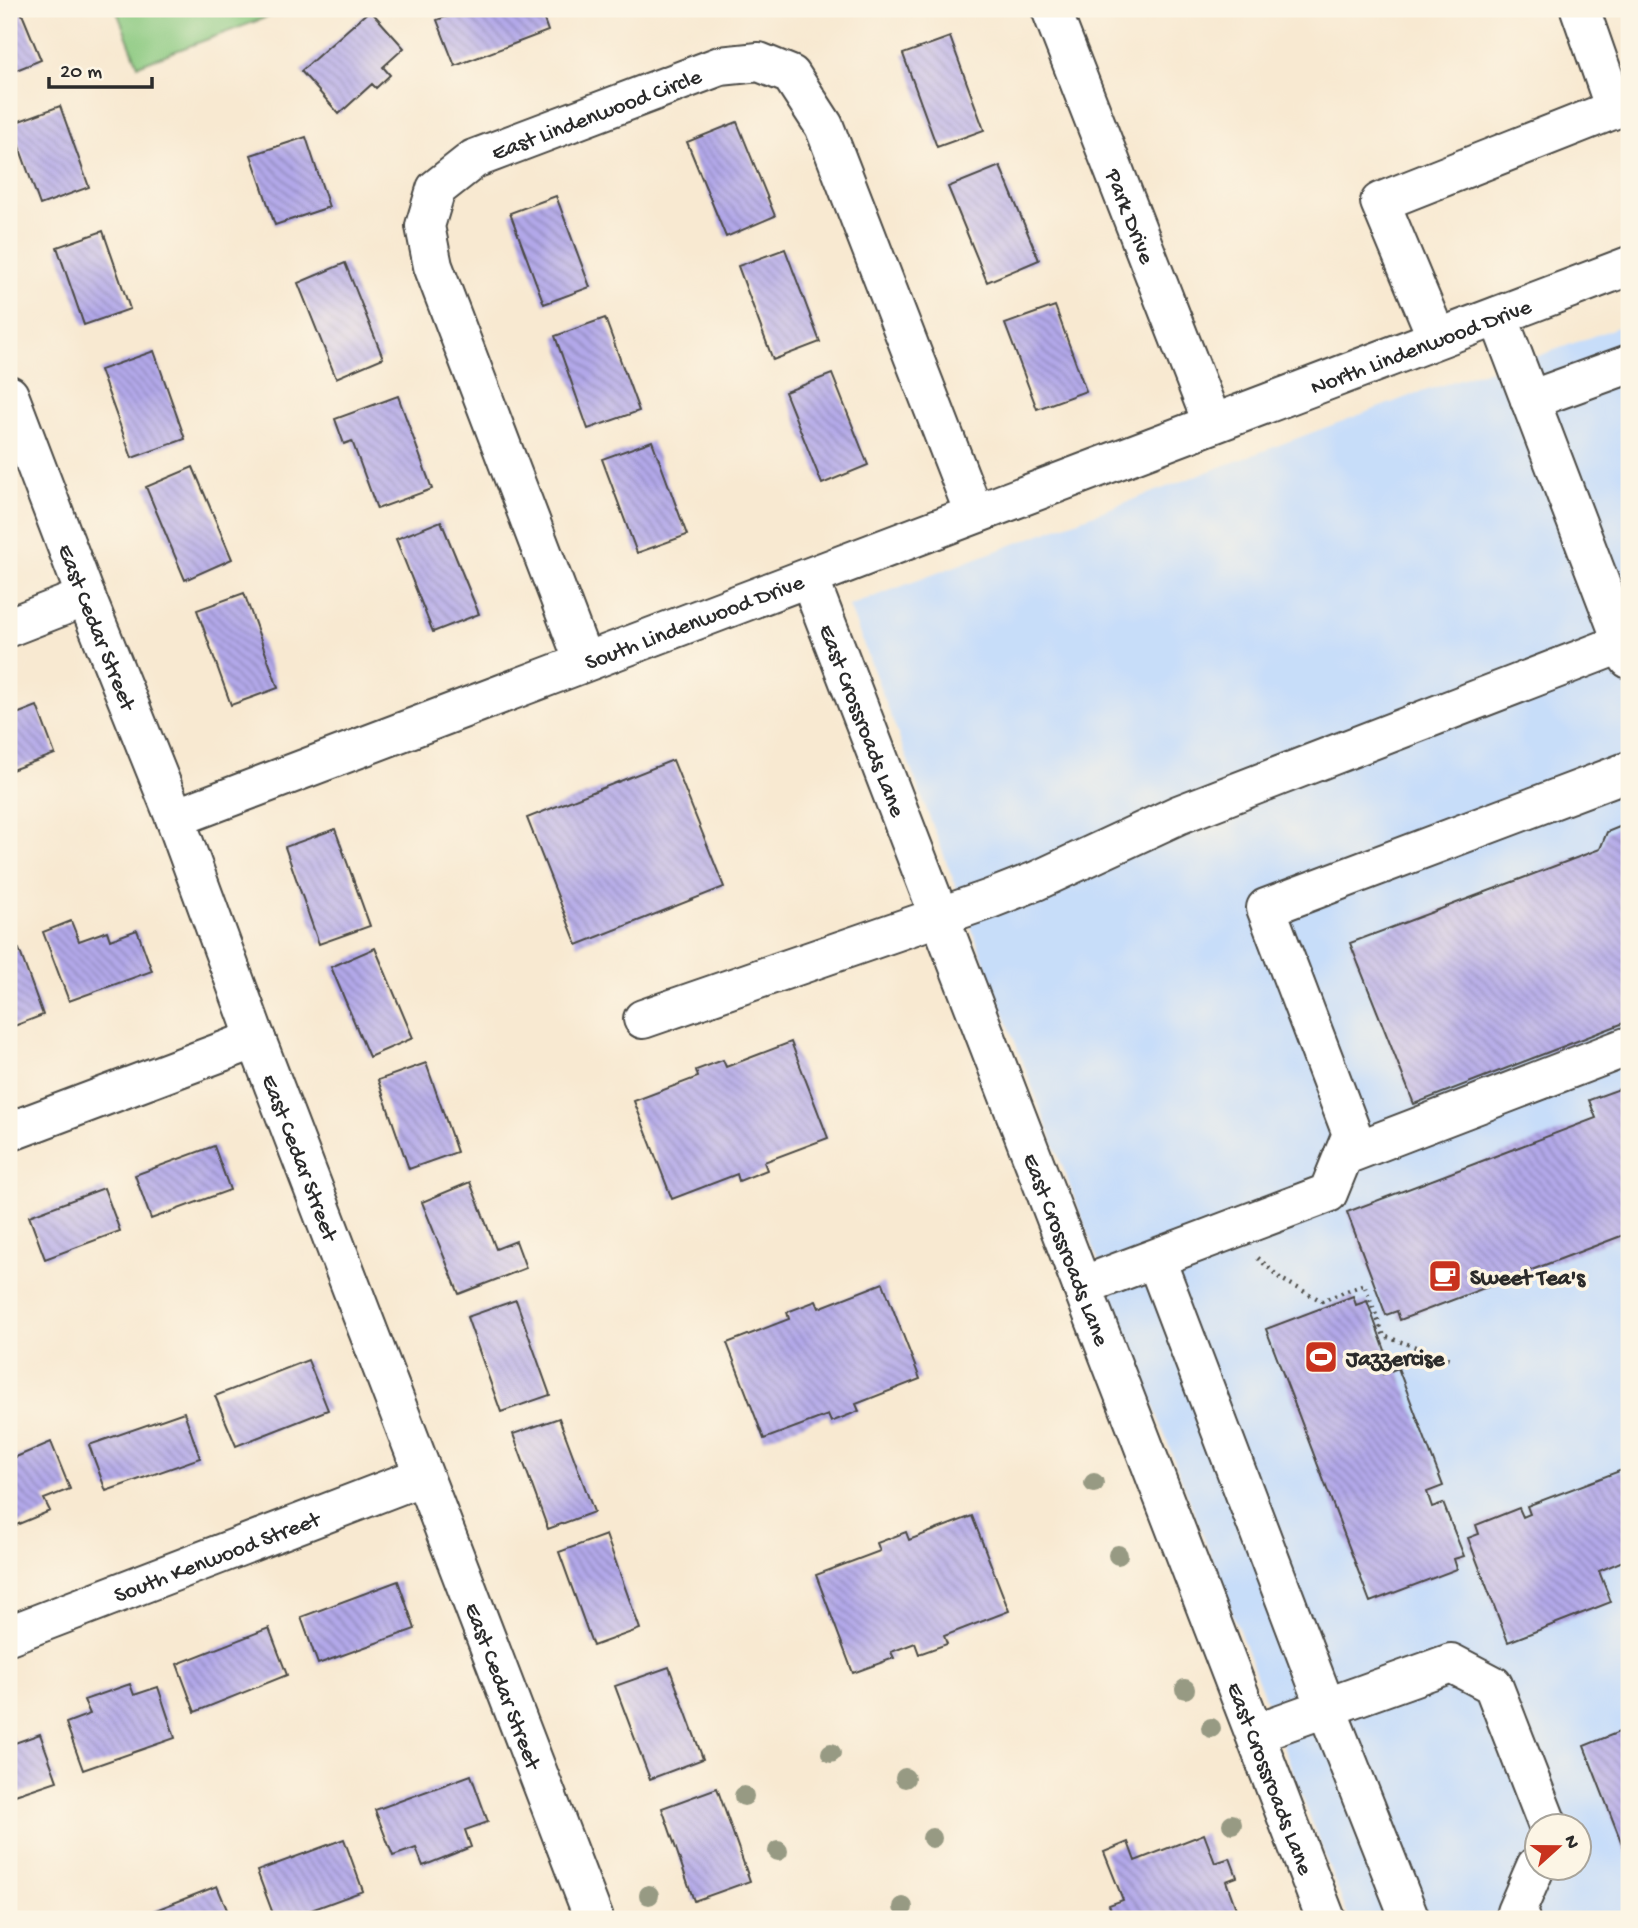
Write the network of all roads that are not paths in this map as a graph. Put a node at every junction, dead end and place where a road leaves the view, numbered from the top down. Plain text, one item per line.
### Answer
1 (1051, 9) edge
2 (1580, 9) edge
3 (1629, 266) edge
4 (1498, 316) junction
5 (1437, 338) junction
6 (1629, 364) edge
7 (9, 395) edge
8 (1530, 400) junction
9 (1212, 422) junction
10 (974, 513) junction
11 (809, 578) junction
12 (86, 597) junction
13 (9, 626) edge
14 (1626, 651) edge
15 (584, 662) junction
16 (1629, 771) edge
17 (175, 818) junction
18 (940, 917) junction
19 (643, 1019) dead end
20 (256, 1039) junction
21 (1629, 1046) edge
22 (9, 1132) edge
23 (1343, 1156) junction
24 (1156, 1260) junction
25 (1083, 1286) junction
26 (423, 1476) junction
27 (9, 1634) edge
28 (1326, 1707) junction
29 (1255, 1733) junction
30 (1543, 1812) edge
31 (1529, 1882) edge
32 (585, 1917) edge
33 (1326, 1919) edge
34 (1410, 1919) edge
35 (1520, 1919) edge

1 - 9 street, Park Drive
2 - 5 street
3 - 4 street, North Lindenwood Drive
4 - 5 street, North Lindenwood Drive
4 - 8 street
5 - 9 street, North Lindenwood Drive
6 - 8 street
7 - 12 street, East Cedar Street
8 - 14 street
9 - 10 street, South Lindenwood Drive
10 - 11 street, South Lindenwood Drive
10 - 15 street, East Lindenwood Circle
11 - 15 street, South Lindenwood Drive
11 - 18 street, East Crossroads Lane
12 - 13 street
12 - 17 street, East Cedar Street
14 - 18 street
15 - 17 street, South Lindenwood Drive
16 - 23 street
17 - 20 street, East Cedar Street
18 - 19 street
18 - 25 street, East Crossroads Lane
20 - 22 street
20 - 26 street, East Cedar Street
21 - 23 street
23 - 24 street
24 - 25 street
24 - 28 street
25 - 29 street, East Crossroads Lane
26 - 27 street, South Kenwood Street
26 - 32 street, East Cedar Street
28 - 29 street
28 - 30 street
28 - 34 street
29 - 33 street, East Crossroads Lane
31 - 35 street

